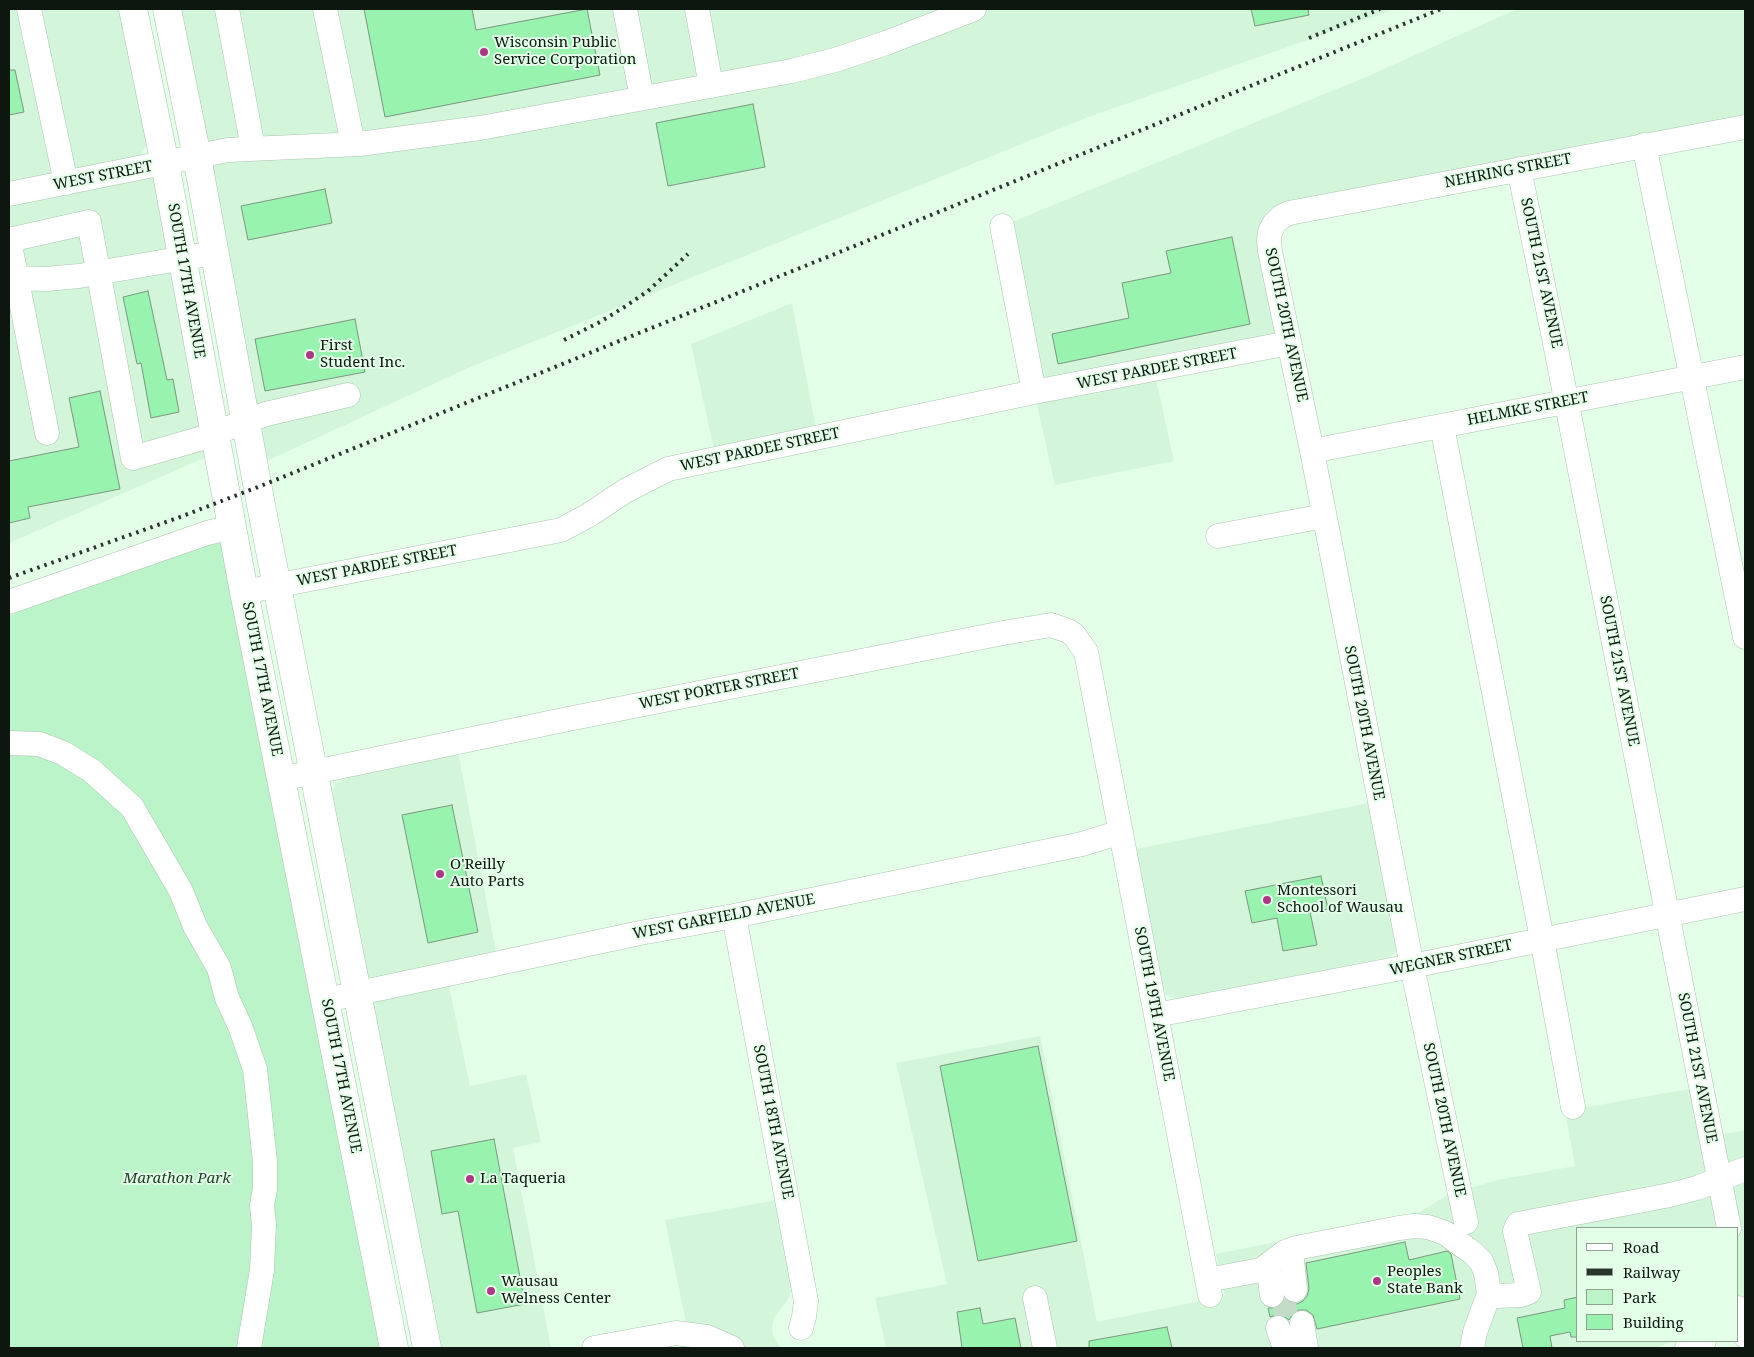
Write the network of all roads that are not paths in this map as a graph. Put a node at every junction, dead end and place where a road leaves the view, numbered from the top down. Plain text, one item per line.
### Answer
1 (16, 9) edge
2 (28, 9) edge
3 (132, 9) edge
4 (167, 9) edge
5 (227, 9) edge
6 (325, 9) edge
7 (624, 9) edge
8 (697, 9) edge
9 (972, 9) edge
10 (9, 10) edge
11 (711, 86) junction
12 (642, 98) junction
13 (1745, 127) edge
14 (353, 144) junction
15 (1644, 145) junction
16 (254, 148) junction
17 (196, 157) junction
18 (165, 164) junction
19 (1519, 169) junction
20 (66, 183) junction
21 (9, 194) edge
22 (1274, 224) joint
23 (1002, 226) dead end
24 (9, 240) edge
25 (214, 253) junction
26 (182, 259) junction
27 (98, 273) junction
28 (17, 278) junction
29 (1289, 343) junction
30 (1745, 367) edge
31 (1691, 378) junction
32 (1034, 392) junction
33 (348, 395) dead end
34 (1566, 401) junction
35 (245, 421) junction
36 (1442, 426) junction
37 (47, 433) dead end
38 (214, 433) junction
39 (1312, 451) junction
40 (1324, 516) junction
41 (232, 527) junction
42 (1218, 536) dead end
43 (277, 586) junction
44 (244, 592) junction
45 (9, 602) edge
46 (1745, 637) edge
47 (1098, 713) joint
48 (9, 743) edge
49 (313, 772) junction
50 (282, 778) junction
51 (1121, 832) junction
52 (1745, 899) edge
53 (1666, 915) junction
54 (734, 916) junction
55 (1542, 939) junction
56 (1412, 966) junction
57 (357, 993) junction
58 (326, 1000) junction
59 (1156, 1015) junction
60 (1573, 1106) dead end
61 (1745, 1169) edge
62 (1718, 1177) junction
63 (1428, 1227) junction
64 (1729, 1227) edge
65 (1280, 1256) junction
66 (1285, 1292) tunnel mouth
67 (1489, 1294) junction
68 (1035, 1298) dead end
69 (801, 1328) dead end
70 (1290, 1333) edge
71 (1702, 1342) edge
72 (249, 1348) edge
73 (394, 1348) edge
74 (427, 1348) edge
75 (594, 1348) edge
76 (732, 1348) edge
77 (1045, 1348) edge
78 (1301, 1348) edge
79 (1306, 1348) edge
80 (1472, 1348) edge
81 (1687, 1348) edge

1 - 10 street
2 - 20 street
3 - 18 main road, SOUTH 17TH AVENUE
4 - 17 main road
5 - 16 street
6 - 14 street
7 - 12 street
8 - 11 street
9 - 11 street, WEST STREET
11 - 12 street, WEST STREET
12 - 14 street, WEST STREET
13 - 15 street, NEHRING STREET
14 - 16 street, WEST STREET
15 - 19 street, NEHRING STREET
15 - 31 street
16 - 17 street, WEST STREET
17 - 18 street, WEST STREET
17 - 25 main road
18 - 20 street, WEST STREET
18 - 26 main road, SOUTH 17TH AVENUE
19 - 22 street, NEHRING STREET
19 - 34 street, SOUTH 21ST AVENUE
20 - 21 street, WEST STREET
22 - 29 street, SOUTH 20TH AVENUE
23 - 32 street
24 - 27 street
24 - 28 street
25 - 26 street
25 - 35 main road
26 - 27 street
26 - 38 main road, SOUTH 17TH AVENUE
27 - 28 street
27 - 38 street
28 - 37 street
29 - 32 street, WEST PARDEE STREET
29 - 39 street, SOUTH 20TH AVENUE
30 - 31 street, HELMKE STREET
31 - 34 street, HELMKE STREET
31 - 46 street
32 - 43 street, WEST PARDEE STREET
33 - 35 street
34 - 36 street, HELMKE STREET
34 - 53 street, SOUTH 21ST AVENUE
35 - 38 street
35 - 43 main road
36 - 39 street, HELMKE STREET
36 - 55 street
38 - 41 main road, SOUTH 17TH AVENUE
39 - 40 street, SOUTH 20TH AVENUE
40 - 42 street
40 - 56 street, SOUTH 20TH AVENUE
41 - 44 main road, SOUTH 17TH AVENUE
41 - 45 street
43 - 44 street, WEST PARDEE STREET
43 - 49 main road
44 - 50 main road, SOUTH 17TH AVENUE
47 - 49 street, WEST PORTER STREET
47 - 51 street, SOUTH 19TH AVENUE
48 - 72 street
49 - 50 street, WEST PORTER STREET
49 - 57 main road
50 - 58 main road, SOUTH 17TH AVENUE
51 - 54 street, WEST GARFIELD AVENUE
51 - 59 street, SOUTH 19TH AVENUE
52 - 53 street, WEGNER STREET
53 - 55 street, WEGNER STREET
53 - 62 street, SOUTH 21ST AVENUE
54 - 57 street, WEST GARFIELD AVENUE
54 - 69 street, SOUTH 18TH AVENUE
55 - 56 street, WEGNER STREET
55 - 60 street
56 - 59 street, WEGNER STREET
56 - 63 street, SOUTH 20TH AVENUE
57 - 58 street, WEST GARFIELD AVENUE
57 - 74 main road
58 - 73 main road, SOUTH 17TH AVENUE
59 - 65 street, SOUTH 19TH AVENUE
61 - 62 street
62 - 64 street, SOUTH 21ST AVENUE
62 - 67 street
63 - 65 street
63 - 67 street
65 - 66 street
67 - 80 street
68 - 77 street
70 - 78 street
70 - 79 street
71 - 81 street
75 - 76 street

